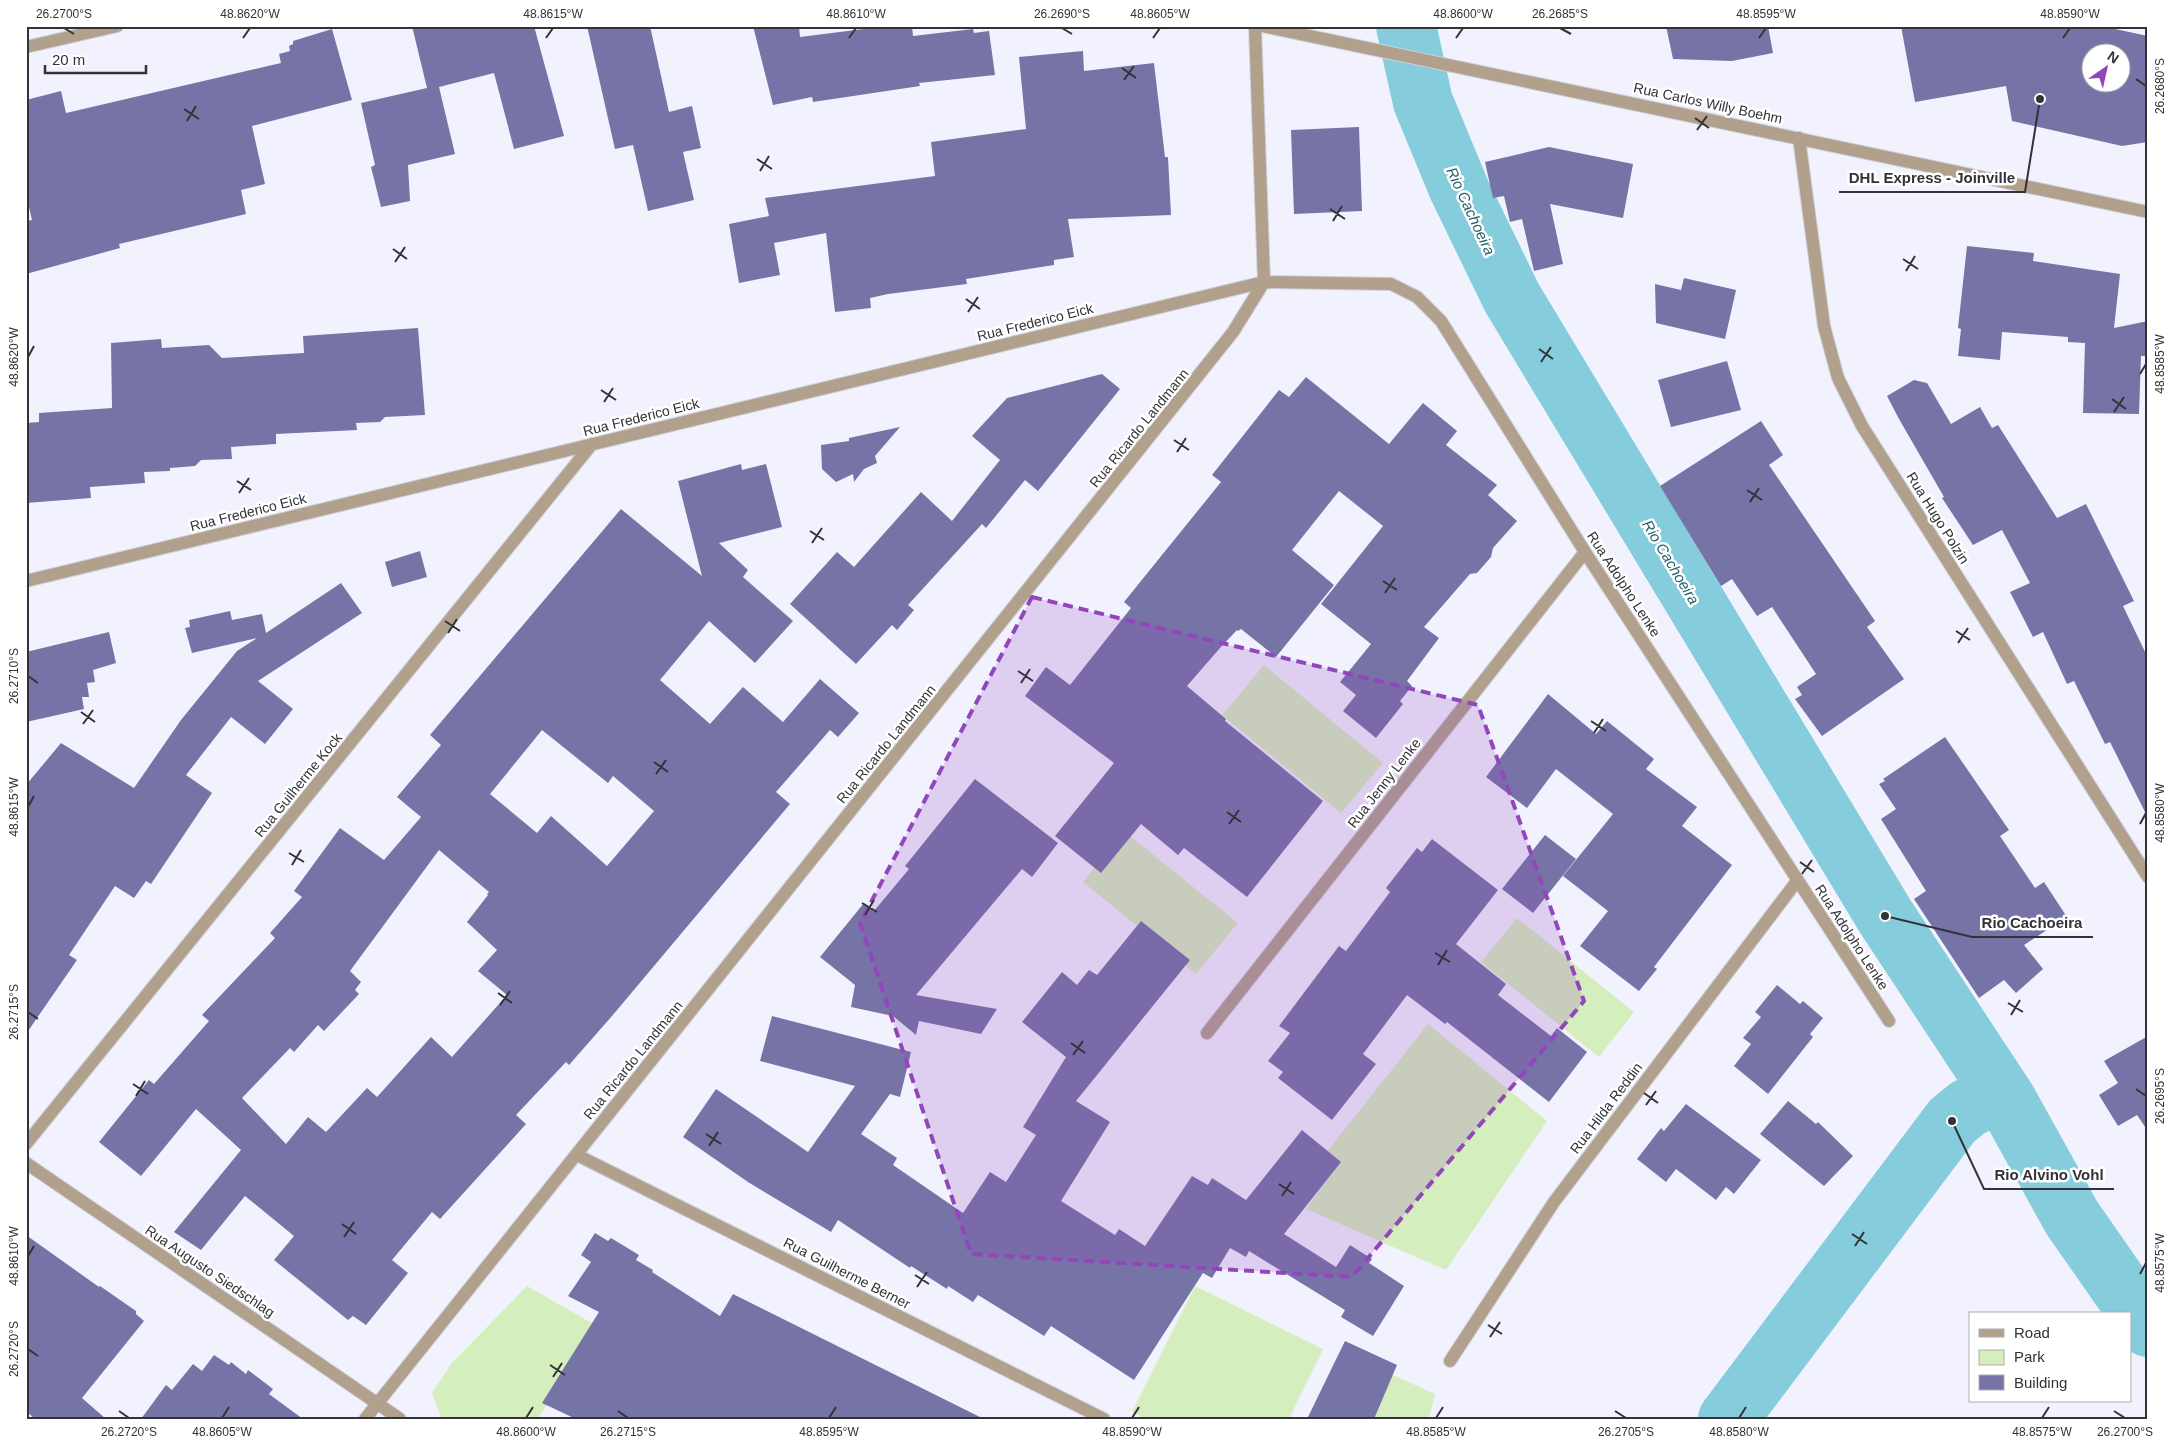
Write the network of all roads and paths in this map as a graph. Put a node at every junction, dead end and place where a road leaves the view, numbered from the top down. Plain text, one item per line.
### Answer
1 (117, 26) edge
2 (1255, 26) edge
3 (1262, 26) edge
4 (26, 47) edge
5 (1799, 138) junction
6 (2148, 212) edge
7 (1264, 282) junction
8 (592, 444) junction
9 (1585, 552) junction
10 (26, 581) edge
11 (2148, 877) edge
12 (1797, 881) junction
13 (1889, 1021) dead end
14 (1207, 1033) dead end
15 (26, 1144) edge
16 (577, 1155) junction
17 (26, 1162) edge
18 (1450, 1361) dead end
19 (377, 1403) junction
20 (365, 1419) edge
21 (400, 1419) edge
22 (1104, 1419) edge

1 - 4 street
2 - 7 street
3 - 5 street, Rua Carlos Willy Boehm
5 - 6 street, Rua Carlos Willy Boehm
5 - 11 street, Rua Hugo Polzin
7 - 8 street, Rua Frederico Eick
7 - 9 street, Rua Adolpho Lenke
7 - 16 street, Rua Ricardo Landmann
8 - 10 street, Rua Frederico Eick
8 - 15 street, Rua Guilherme Kock
9 - 12 street, Rua Adolpho Lenke
9 - 14 street, Rua Jenny Lenke
12 - 13 street, Rua Adolpho Lenke
12 - 18 street, Rua Hilda Reddin
16 - 19 street, Rua Ricardo Landmann
16 - 22 street, Rua Guilherme Berner
17 - 19 street, Rua Augusto Siedschlag
19 - 20 street, Rua Ricardo Landmann
19 - 21 street, Rua Augusto Siedschlag

